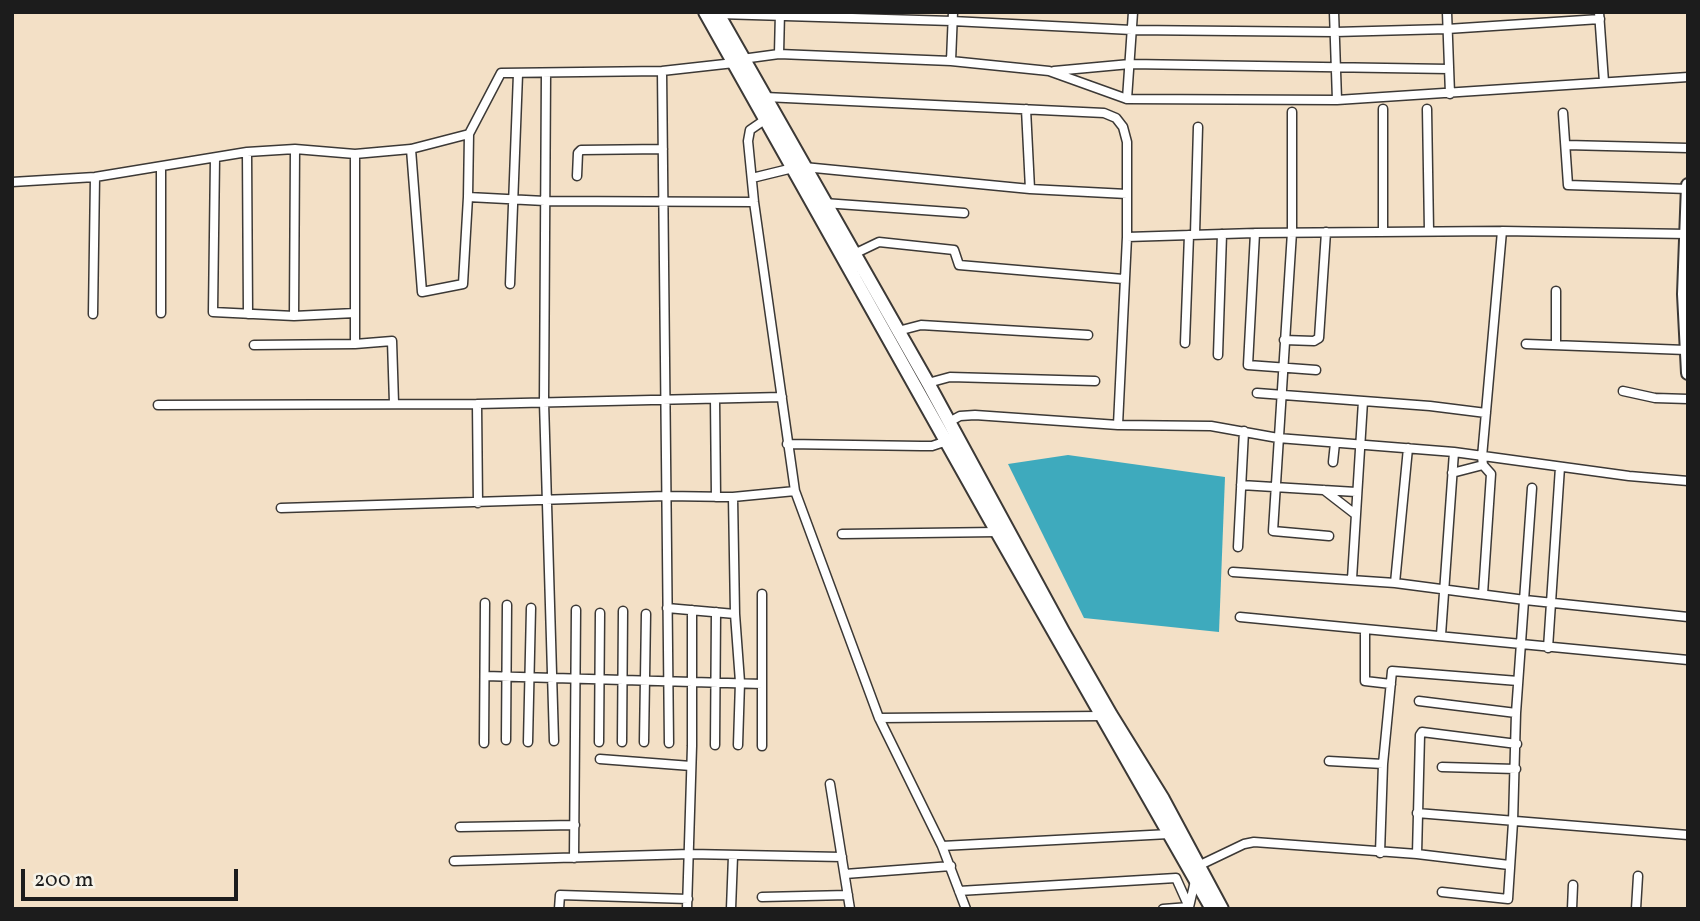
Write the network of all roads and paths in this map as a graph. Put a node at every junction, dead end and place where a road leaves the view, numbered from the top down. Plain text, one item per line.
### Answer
1 (1133, 12) edge
2 (1334, 12) edge
3 (1447, 12) edge
4 (714, 13) edge
5 (780, 14) edge
6 (1600, 15) edge
7 (953, 16) edge
8 (1447, 29) junction
9 (1132, 30) junction
10 (1335, 32) junction
11 (779, 54) junction
12 (738, 61) junction
13 (951, 61) junction
14 (1130, 64) junction
15 (1336, 69) junction
16 (1449, 69) junction
17 (662, 71) junction
18 (1049, 71) junction
19 (546, 73) junction
20 (518, 74) junction
21 (1688, 77) edge
22 (1604, 82) junction
23 (1450, 94) junction
24 (764, 97) junction
25 (1127, 99) junction
26 (1337, 100) junction
27 (1026, 108) junction
28 (1383, 109) dead end
29 (1427, 109) dead end
30 (1292, 112) dead end
31 (1563, 113) dead end
32 (766, 119) junction
33 (1198, 127) dead end
34 (469, 134) junction
35 (1566, 145) junction
36 (1688, 148) edge
37 (295, 149) junction
38 (411, 149) junction
39 (663, 149) junction
40 (247, 152) junction
41 (355, 154) junction
42 (215, 158) junction
43 (161, 167) junction
44 (798, 168) junction
45 (577, 176) dead end
46 (95, 177) junction
47 (752, 178) junction
48 (12, 182) edge
49 (1688, 187) edge
50 (1030, 189) junction
51 (1127, 194) junction
52 (468, 197) junction
53 (512, 200) junction
54 (545, 201) junction
55 (663, 201) junction
56 (754, 202) junction
57 (824, 203) junction
58 (964, 214) dead end
59 (1429, 231) junction
60 (1502, 231) junction
61 (1292, 232) junction
62 (1326, 232) junction
63 (1383, 232) junction
64 (1255, 233) junction
65 (1222, 234) junction
66 (1686, 234) edge
67 (1192, 235) junction
68 (1126, 237) junction
69 (854, 254) junction
70 (1123, 279) junction
71 (510, 284) dead end
72 (1556, 291) dead end
73 (161, 313) dead end
74 (355, 313) junction
75 (93, 314) dead end
76 (248, 314) junction
77 (293, 316) junction
78 (898, 331) junction
79 (1088, 335) dead end
80 (1284, 340) junction
81 (1185, 343) dead end
82 (355, 344) junction
83 (1526, 344) dead end
84 (254, 345) dead end
85 (1556, 345) junction
86 (1686, 350) edge
87 (1218, 355) dead end
88 (1283, 367) junction
89 (1316, 370) dead end
90 (1688, 373) edge
91 (1095, 381) dead end
92 (928, 383) junction
93 (1623, 391) dead end
94 (1257, 393) dead end
95 (1280, 395) junction
96 (782, 397) junction
97 (665, 398) junction
98 (715, 398) junction
99 (1688, 399) edge
100 (1363, 401) junction
101 (544, 402) junction
102 (394, 403) junction
103 (477, 404) junction
104 (158, 405) dead end
105 (1486, 413) junction
106 (948, 422) junction
107 (1118, 425) junction
108 (1244, 431) junction
109 (1278, 438) junction
110 (947, 441) junction
111 (1335, 443) junction
112 (787, 444) junction
113 (1360, 444) junction
114 (1408, 448) junction
115 (1454, 452) junction
116 (1483, 461) junction
117 (1333, 462) dead end
118 (1560, 467) junction
119 (1452, 473) junction
120 (1688, 481) edge
121 (1241, 485) junction
122 (1276, 486) junction
123 (1532, 488) dead end
124 (1322, 489) junction
125 (795, 491) junction
126 (1356, 492) junction
127 (666, 496) junction
128 (716, 497) junction
129 (733, 497) junction
130 (547, 500) junction
131 (478, 503) junction
132 (281, 508) dead end
133 (1355, 514) junction
134 (997, 532) junction
135 (842, 534) dead end
136 (1329, 536) dead end
137 (1238, 547) dead end
138 (1233, 572) dead end
139 (1352, 579) junction
140 (1395, 583) junction
141 (1444, 590) junction
142 (762, 594) dead end
143 (1483, 594) junction
144 (1525, 600) junction
145 (485, 603) dead end
146 (1552, 603) junction
147 (507, 605) dead end
148 (531, 608) dead end
149 (667, 608) junction
150 (576, 610) dead end
151 (692, 610) junction
152 (624, 611) dead end
153 (716, 612) junction
154 (600, 613) dead end
155 (646, 614) dead end
156 (735, 614) junction
157 (1240, 617) dead end
158 (1688, 617) edge
159 (1365, 630) junction
160 (1441, 635) junction
161 (1521, 645) junction
162 (1548, 648) junction
163 (1688, 660) edge
164 (485, 676) junction
165 (507, 676) junction
166 (531, 677) junction
167 (554, 678) junction
168 (577, 678) junction
169 (599, 678) junction
170 (622, 679) junction
171 (645, 680) junction
172 (669, 680) junction
173 (692, 681) junction
174 (1518, 681) junction
175 (716, 682) junction
176 (740, 682) junction
177 (762, 684) junction
178 (1391, 684) junction
179 (1419, 701) dead end
180 (1516, 713) junction
181 (1101, 716) junction
182 (879, 718) junction
183 (506, 740) dead end
184 (554, 741) dead end
185 (528, 742) dead end
186 (599, 742) dead end
187 (622, 742) dead end
188 (644, 742) dead end
189 (484, 743) dead end
190 (669, 743) dead end
191 (1517, 744) junction
192 (715, 745) dead end
193 (738, 745) dead end
194 (762, 746) dead end
195 (600, 759) dead end
196 (1329, 761) dead end
197 (1383, 764) junction
198 (691, 766) junction
199 (1442, 766) dead end
200 (1516, 769) junction
201 (830, 784) dead end
202 (1418, 813) junction
203 (1514, 822) junction
204 (575, 825) junction
205 (460, 827) dead end
206 (1169, 834) junction
207 (1688, 835) edge
208 (942, 846) junction
209 (1380, 853) junction
210 (690, 854) junction
211 (1417, 854) junction
212 (733, 856) junction
213 (842, 857) junction
214 (574, 858) junction
215 (454, 862) dead end
216 (1509, 865) junction
217 (951, 866) junction
218 (1198, 866) junction
219 (845, 874) junction
220 (1637, 876) dead end
221 (1196, 880) junction
222 (1573, 885) dead end
223 (959, 891) junction
224 (1442, 892) dead end
225 (848, 895) junction
226 (762, 897) dead end
227 (616, 898) junction
228 (688, 899) junction
229 (1189, 907) junction
230 (559, 909) edge
231 (615, 909) edge
232 (687, 909) edge
233 (731, 909) edge
234 (850, 909) edge
235 (966, 909) edge
236 (1163, 909) edge
237 (1212, 909) edge
238 (1222, 909) edge
239 (1572, 909) edge
240 (1636, 909) edge

1 - 9 street
2 - 10 street
3 - 8 street
4 - 5 street
4 - 12 highway
5 - 7 street
5 - 11 street
6 - 8 street
6 - 22 street
7 - 9 street
7 - 13 street
8 - 10 street
8 - 16 street
9 - 10 street
9 - 14 street
10 - 15 street
11 - 12 street
11 - 13 street
12 - 17 street
12 - 24 highway
12 - 32 highway
13 - 18 street
14 - 15 street
14 - 18 street
14 - 25 street
15 - 16 street
15 - 26 street
16 - 23 street
17 - 19 street
17 - 39 street
18 - 25 street
19 - 20 street
19 - 54 street
20 - 34 street
20 - 53 street
21 - 22 street
22 - 23 street
23 - 26 street
24 - 27 street
24 - 44 highway
25 - 26 street
27 - 50 street
27 - 51 street
28 - 63 street
29 - 59 street
30 - 61 street
31 - 35 street
32 - 44 highway
32 - 47 street
33 - 67 street
34 - 38 street
34 - 52 street
35 - 36 street
35 - 49 street
37 - 40 street
37 - 41 street
37 - 77 street
38 - 41 street
38 - 52 street
39 - 45 street
39 - 55 street
40 - 42 street
40 - 76 street
41 - 74 street
42 - 43 street
42 - 76 street
43 - 46 street
43 - 73 street
44 - 47 street
44 - 50 street
44 - 57 highway
44 - 110 highway
46 - 48 street
46 - 75 street
47 - 56 street
49 - 66 highway
50 - 51 street
51 - 68 street
52 - 53 street
53 - 54 street
53 - 71 street
54 - 55 street
54 - 101 street
55 - 56 street
55 - 97 street
56 - 96 street
57 - 58 street
57 - 69 highway
59 - 60 street
59 - 63 street
60 - 66 street
60 - 105 street
61 - 62 street
61 - 64 street
61 - 80 street
62 - 63 street
62 - 80 street
64 - 65 street
64 - 88 street
65 - 67 street
65 - 87 street
66 - 86 highway
67 - 68 street
67 - 81 street
68 - 70 street
69 - 70 street
69 - 78 highway
70 - 107 street
72 - 85 street
74 - 77 street
74 - 82 street
76 - 77 street
78 - 79 street
78 - 92 highway
80 - 88 street
82 - 84 street
82 - 102 street
83 - 85 street
85 - 86 street
86 - 90 highway
88 - 89 street
88 - 95 street
91 - 92 street
92 - 106 highway
93 - 99 street
94 - 95 street
95 - 100 street
95 - 109 street
96 - 98 street
96 - 112 street
97 - 98 street
97 - 101 street
97 - 127 street
98 - 128 street
100 - 105 street
100 - 113 street
101 - 103 street
101 - 130 street
102 - 103 street
102 - 104 street
103 - 131 street
105 - 116 street
106 - 107 street
106 - 218 highway
107 - 108 street
108 - 109 street
108 - 121 street
109 - 111 street
109 - 122 street
110 - 112 street
110 - 134 highway
111 - 113 street
111 - 117 street
112 - 125 street
113 - 114 street
113 - 126 street
114 - 115 street
114 - 140 street
115 - 116 street
115 - 119 street
116 - 118 street
116 - 119 street
116 - 143 street
118 - 120 street
118 - 146 street
119 - 141 street
121 - 122 street
121 - 137 street
122 - 124 street
122 - 136 street
123 - 144 street
124 - 126 street
124 - 133 street
125 - 129 street
125 - 182 street
126 - 133 street
127 - 128 street
127 - 130 street
127 - 149 street
128 - 129 street
129 - 156 street
130 - 131 street
130 - 167 street
131 - 132 street
133 - 139 street
134 - 135 street
134 - 181 highway
138 - 139 street
139 - 140 street
140 - 141 street
141 - 143 street
141 - 160 street
142 - 177 street
143 - 144 street
144 - 146 street
144 - 161 street
145 - 164 street
146 - 158 street
146 - 162 street
147 - 165 street
148 - 166 street
149 - 151 street
149 - 172 street
150 - 168 street
151 - 153 street
151 - 173 street
152 - 170 street
153 - 156 street
153 - 175 street
154 - 169 street
155 - 171 street
156 - 176 street
157 - 159 street
159 - 160 street
159 - 178 street
160 - 161 street
161 - 162 street
161 - 174 street
162 - 163 street
164 - 165 street
164 - 189 street
165 - 166 street
165 - 183 street
166 - 167 street
166 - 185 street
167 - 168 street
167 - 184 street
168 - 169 street
168 - 204 street
169 - 170 street
169 - 186 street
170 - 171 street
170 - 187 street
171 - 172 street
171 - 188 street
172 - 173 street
172 - 190 street
173 - 175 street
173 - 198 street
174 - 178 street
174 - 180 street
175 - 176 street
175 - 192 street
176 - 177 street
176 - 193 street
177 - 194 street
178 - 197 street
179 - 180 street
180 - 191 street
181 - 182 street
181 - 206 highway
182 - 208 street
191 - 200 street
191 - 202 street
195 - 198 street
196 - 197 street
197 - 209 street
198 - 210 street
199 - 200 street
200 - 203 street
201 - 213 street
202 - 203 street
202 - 211 street
203 - 207 street
203 - 216 street
204 - 205 street
204 - 214 street
206 - 208 street
206 - 221 highway
208 - 217 street
209 - 211 street
209 - 218 street
210 - 212 street
210 - 214 street
210 - 228 street
211 - 216 street
212 - 213 street
212 - 233 street
213 - 219 street
214 - 215 street
216 - 224 street
217 - 219 street
217 - 223 street
218 - 238 highway
219 - 225 street
220 - 240 street
221 - 229 street
221 - 237 highway
222 - 239 street
223 - 229 street
223 - 235 street
225 - 226 street
225 - 234 street
227 - 228 street
227 - 230 street
227 - 231 street
228 - 232 street
229 - 236 street

